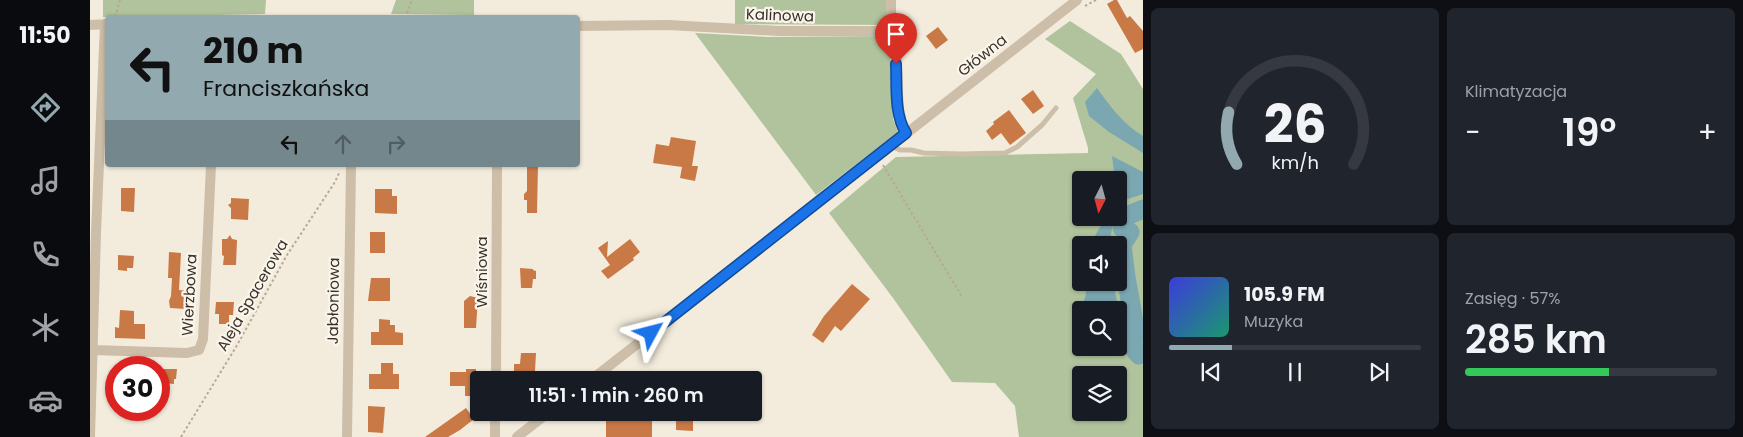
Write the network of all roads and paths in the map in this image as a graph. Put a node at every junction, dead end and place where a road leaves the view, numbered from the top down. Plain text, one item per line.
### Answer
1 (120, 0) edge
2 (412, 0) edge
3 (891, 0) edge
4 (1077, 0) edge
5 (115, 15) edge
6 (406, 15) edge
7 (105, 22) edge
8 (90, 25) edge
9 (580, 26) edge
10 (891, 31) junction
11 (105, 88) edge
12 (1056, 108) dead end
13 (906, 133) junction
14 (890, 146) junction
15 (878, 156) junction
16 (211, 167) edge
17 (342, 167) edge
18 (351, 167) edge
19 (497, 167) edge
20 (962, 297) dead end
21 (93, 350) junction
22 (496, 371) edge
23 (603, 371) edge
24 (495, 421) edge
25 (537, 421) edge
26 (90, 437) edge
27 (181, 437) edge
28 (347, 437) edge
29 (495, 437) edge
30 (517, 437) edge

1 - 5 path
2 - 6 path
3 - 10 street
4 - 13 street, Główna
7 - 8 street
9 - 10 street, Kalinowa
10 - 13 street
11 - 21 street
12 - 14 lane
13 - 14 street, Główna
14 - 15 street, Główna
15 - 20 path
15 - 23 street, Główna
16 - 21 street, Wierzbowa
17 - 27 path, Aleja Spacerowa
18 - 28 street, Jabłoniowa
19 - 22 street, Wiśniowa
21 - 26 street
24 - 29 street
25 - 30 street

